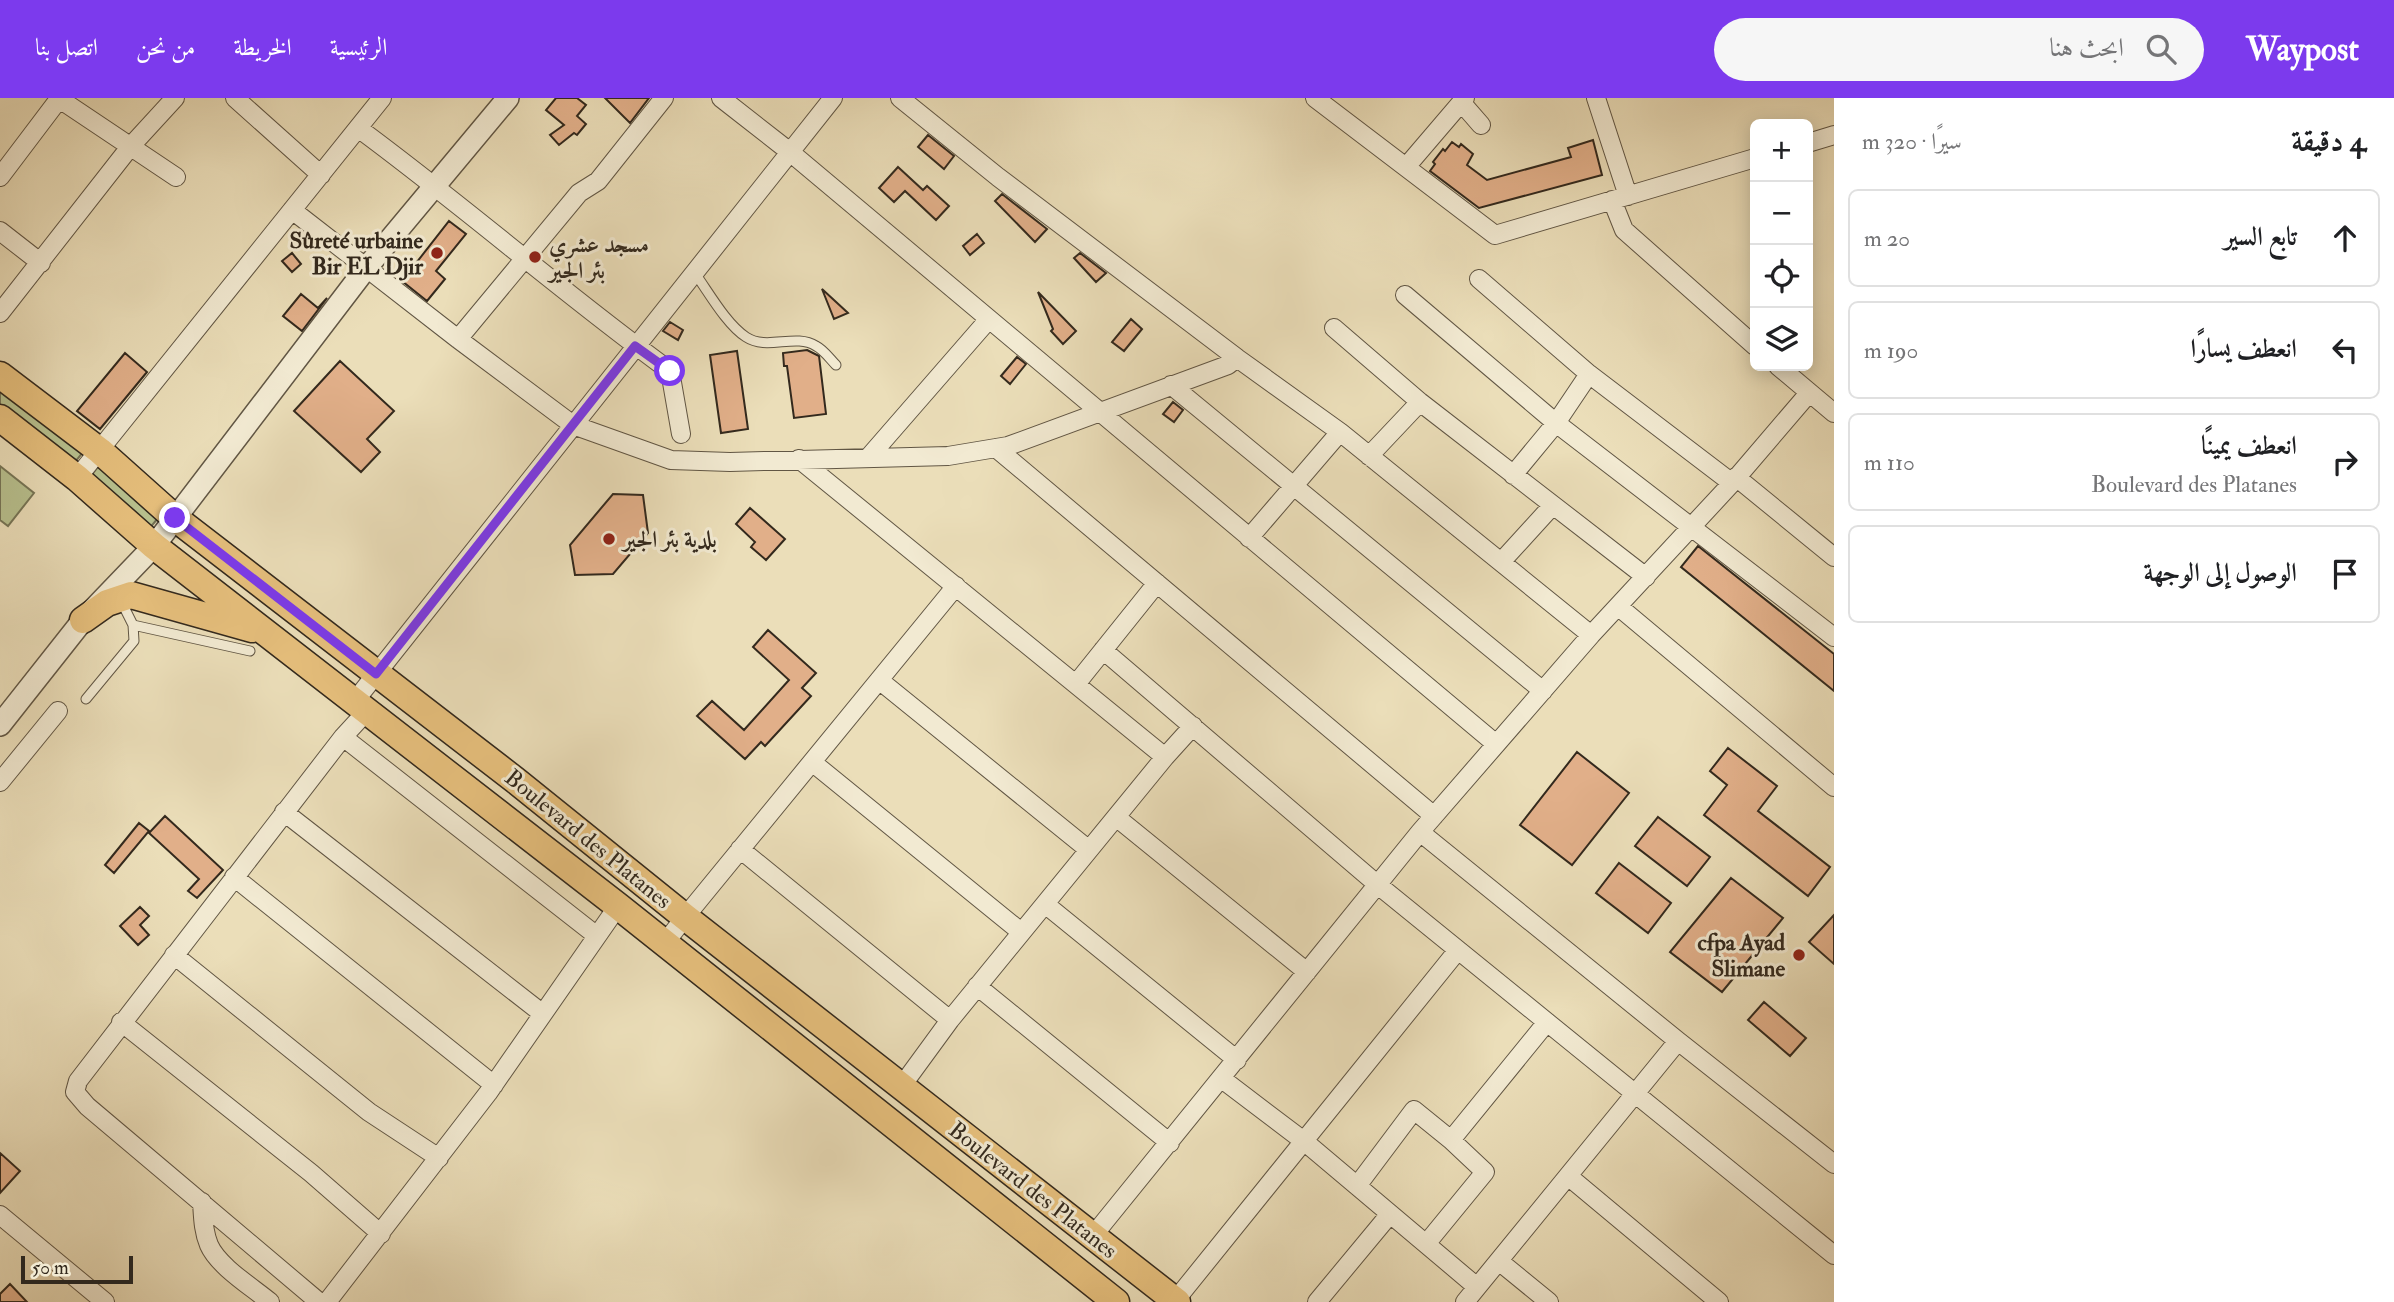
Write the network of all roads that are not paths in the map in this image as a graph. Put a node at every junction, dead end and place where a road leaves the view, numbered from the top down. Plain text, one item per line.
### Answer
1 (176, 98) edge
2 (235, 98) edge
3 (382, 98) edge
4 (508, 98) edge
5 (664, 98) edge
6 (721, 98) edge
7 (833, 98) edge
8 (900, 98) edge
9 (1315, 98) edge
10 (1596, 98) edge
11 (59, 99) edge
12 (1463, 100) edge
13 (1481, 125) dead end
14 (358, 128) junction
15 (1834, 135) edge
16 (1813, 141) edge
17 (130, 147) junction
18 (790, 152) junction
19 (1750, 159) edge
20 (1406, 167) junction
21 (321, 175) junction
22 (0, 177) edge
23 (176, 177) dead end
24 (435, 185) junction
25 (1620, 198) junction
26 (292, 210) junction
27 (0, 231) edge
28 (522, 259) junction
29 (41, 263) junction
30 (367, 267) junction
31 (694, 272) junction
32 (1479, 279) dead end
33 (1405, 295) dead end
34 (0, 313) edge
35 (989, 319) junction
36 (1334, 328) dead end
37 (458, 339) junction
38 (1750, 342) edge
39 (635, 346) junction
40 (1237, 358) junction
41 (836, 365) dead end
42 (1784, 371) edge
43 (1589, 374) junction
44 (0, 375) edge
45 (1171, 385) junction
46 (1809, 393) junction
47 (1420, 402) junction
48 (1100, 412) junction
49 (1834, 413) edge
50 (0, 418) edge
51 (1556, 423) junction
52 (573, 425) junction
53 (1340, 432) junction
54 (681, 434) dead end
55 (996, 448) junction
56 (100, 451) junction
57 (1369, 456) junction
58 (868, 458) junction
59 (799, 459) junction
60 (1513, 475) junction
61 (77, 478) junction
62 (1734, 480) junction
63 (1293, 485) junction
64 (1553, 505) junction
65 (175, 518) junction
66 (1692, 527) junction
67 (1249, 537) junction
68 (153, 546) junction
69 (1834, 557) edge
70 (1501, 562) junction
71 (1646, 577) junction
72 (1157, 583) junction
73 (956, 586) junction
74 (119, 598) junction
75 (1619, 607) junction
76 (83, 621) junction
77 (133, 625) junction
78 (1591, 635) junction
79 (1834, 636) edge
80 (256, 641) junction
81 (1104, 650) junction
82 (376, 674) junction
83 (879, 680) junction
84 (1076, 684) junction
85 (1543, 691) junction
86 (86, 699) dead end
87 (360, 707) junction
88 (58, 711) dead end
89 (2, 721) edge
90 (1193, 726) junction
91 (343, 737) junction
92 (1496, 744) junction
93 (1166, 757) junction
94 (812, 762) junction
95 (0, 782) edge
96 (1834, 787) edge
97 (284, 812) junction
98 (1434, 816) junction
99 (1116, 817) junction
100 (1420, 832) junction
101 (740, 849) junction
102 (1089, 850) junction
103 (234, 877) junction
104 (1378, 885) junction
105 (1045, 904) junction
106 (618, 906) junction
107 (685, 917) junction
108 (1021, 932) junction
109 (597, 936) junction
110 (665, 943) junction
111 (1458, 950) junction
112 (174, 955) junction
113 (1307, 972) junction
114 (977, 986) junction
115 (543, 1014) junction
116 (950, 1020) junction
117 (121, 1022) junction
118 (1547, 1022) junction
119 (1678, 1041) junction
120 (1237, 1060) junction
121 (1222, 1079) junction
122 (494, 1084) junction
123 (901, 1087) junction
124 (1635, 1093) junction
125 (1451, 1140) junction
126 (1305, 1142) junction
127 (1170, 1143) junction
128 (439, 1158) junction
129 (1834, 1164) edge
130 (1568, 1176) junction
131 (1357, 1186) junction
132 (202, 1202) junction
133 (1390, 1214) junction
134 (0, 1215) edge
135 (382, 1234) junction
136 (1092, 1237) junction
137 (1426, 1244) junction
138 (1834, 1255) edge
139 (1500, 1262) junction
140 (1477, 1287) junction
141 (105, 1302) edge
142 (270, 1302) edge
143 (319, 1302) edge
144 (327, 1302) edge
145 (1116, 1302) edge
146 (1175, 1302) edge
147 (1317, 1302) edge
148 (1465, 1302) edge
149 (1549, 1302) edge
150 (1719, 1302) edge

1 - 17 street
2 - 21 street
3 - 14 street
4 - 24 street
5 - 28 street
6 - 18 street
7 - 18 street
8 - 40 street
9 - 20 street
10 - 25 street
11 - 17 street
11 - 22 street
12 - 13 street
12 - 20 street
14 - 21 street
14 - 24 street
15 - 16 street
17 - 23 street
17 - 29 street
18 - 31 street
18 - 35 street
19 - 25 street
20 - 25 street
21 - 26 street
24 - 28 street
24 - 30 street
25 - 38 street
26 - 30 street
26 - 56 street
27 - 29 street
28 - 37 street
28 - 39 street
29 - 34 street
30 - 37 street
30 - 65 street
31 - 39 street
31 - 41 lane
32 - 43 street
33 - 51 street
35 - 48 street
35 - 58 street
36 - 47 street
37 - 52 street
39 - 52 street
39 - 54 street
40 - 45 street
40 - 53 street
42 - 46 street
43 - 51 street
43 - 62 street
44 - 56 main road, Boulevard des Platanes
45 - 48 street
45 - 63 street
46 - 49 street
46 - 62 street
47 - 57 street
47 - 60 street
48 - 55 street
48 - 67 street
50 - 61 main road, Boulevard des Platanes
51 - 60 street
51 - 66 street
52 - 59 street
52 - 82 street
53 - 57 street
53 - 63 street
55 - 58 street
55 - 72 street
56 - 61 street
56 - 65 main road, Boulevard des Platanes
57 - 70 street
58 - 59 street
59 - 73 street
60 - 64 street
61 - 68 main road, Boulevard des Platanes
62 - 66 street
62 - 69 street
63 - 67 street
63 - 85 street
64 - 70 street
64 - 71 street
65 - 68 street
65 - 82 main road, Boulevard des Platanes
66 - 71 street
66 - 79 street
67 - 92 street
68 - 76 street
68 - 80 main road, Boulevard des Platanes
70 - 78 street
71 - 75 street
72 - 81 street
72 - 98 street
73 - 83 street
73 - 84 street
74 - 76 main road
74 - 77 lane
74 - 80 main road
75 - 78 street
75 - 96 street
76 - 89 street
77 - 80 lane
77 - 86 lane
78 - 85 street
80 - 87 main road, Boulevard des Platanes
81 - 84 street
81 - 90 street
82 - 87 street
82 - 107 main road, Boulevard des Platanes
83 - 94 street
83 - 102 street
84 - 93 street
85 - 92 street
87 - 91 street
87 - 106 main road, Boulevard des Platanes
88 - 95 street
90 - 93 street
90 - 104 street
91 - 97 street
91 - 109 street
92 - 98 street
93 - 99 street
94 - 101 street
94 - 108 street
97 - 103 street
97 - 115 street
98 - 100 street
99 - 102 street
99 - 113 street
100 - 104 street
100 - 119 street
101 - 107 street
101 - 116 street
102 - 105 street
103 - 112 street
103 - 122 street
104 - 111 street
104 - 113 street
105 - 108 street
105 - 120 street
106 - 109 street
106 - 110 main road, Boulevard des Platanes
107 - 110 street
107 - 123 main road, Boulevard des Platanes
108 - 114 street
109 - 115 street
110 - 145 main road, Boulevard des Platanes
111 - 118 street
111 - 126 street
112 - 117 street
112 - 128 street
113 - 120 street
114 - 116 street
114 - 127 street
115 - 122 street
116 - 123 street
117 - 132 street
117 - 135 street
118 - 124 street
118 - 125 street
119 - 124 street
119 - 129 street
120 - 121 street
121 - 126 street
121 - 127 street
122 - 128 street
123 - 136 main road, Boulevard des Platanes
124 - 130 street
124 - 138 street
125 - 131 street
125 - 137 street
126 - 131 street
126 - 146 street
127 - 136 street
128 - 135 street
130 - 139 street
130 - 150 street
131 - 133 street
132 - 142 street
132 - 143 street
133 - 137 street
133 - 147 street
134 - 141 street
135 - 144 street
136 - 146 main road, Boulevard des Platanes
137 - 140 street
139 - 140 street
139 - 149 street
140 - 148 street

